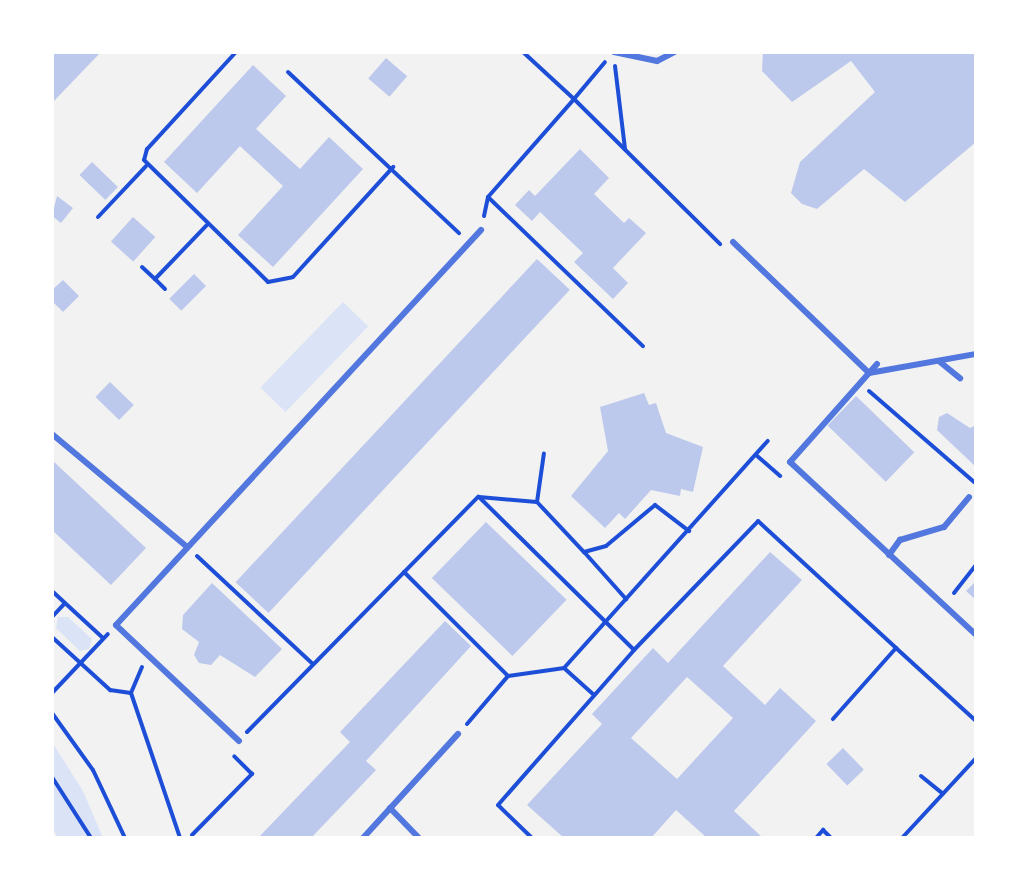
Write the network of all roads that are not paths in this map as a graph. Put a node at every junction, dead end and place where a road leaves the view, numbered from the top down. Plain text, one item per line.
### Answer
1 (614, 52) edge
2 (675, 52) edge
3 (481, 230) road end
4 (733, 242) dead end
5 (976, 354) edge
6 (940, 362) junction
7 (877, 364) dead end
8 (869, 373) junction
9 (960, 378) dead end
10 (52, 434) edge
11 (969, 497) dead end
12 (186, 546) junction
13 (889, 555) junction
14 (976, 635) edge
15 (458, 734) road end
16 (239, 741) road end
17 (390, 808) junction
18 (363, 838) edge
19 (419, 838) edge

1 - 2 lane
3 - 12 lane
4 - 8 lane
5 - 6 lane
6 - 8 lane
6 - 9 lane
7 - 8 lane
8 - 13 lane
10 - 12 lane
11 - 13 lane
12 - 16 lane
13 - 14 lane
15 - 17 lane
17 - 18 lane
17 - 19 lane

